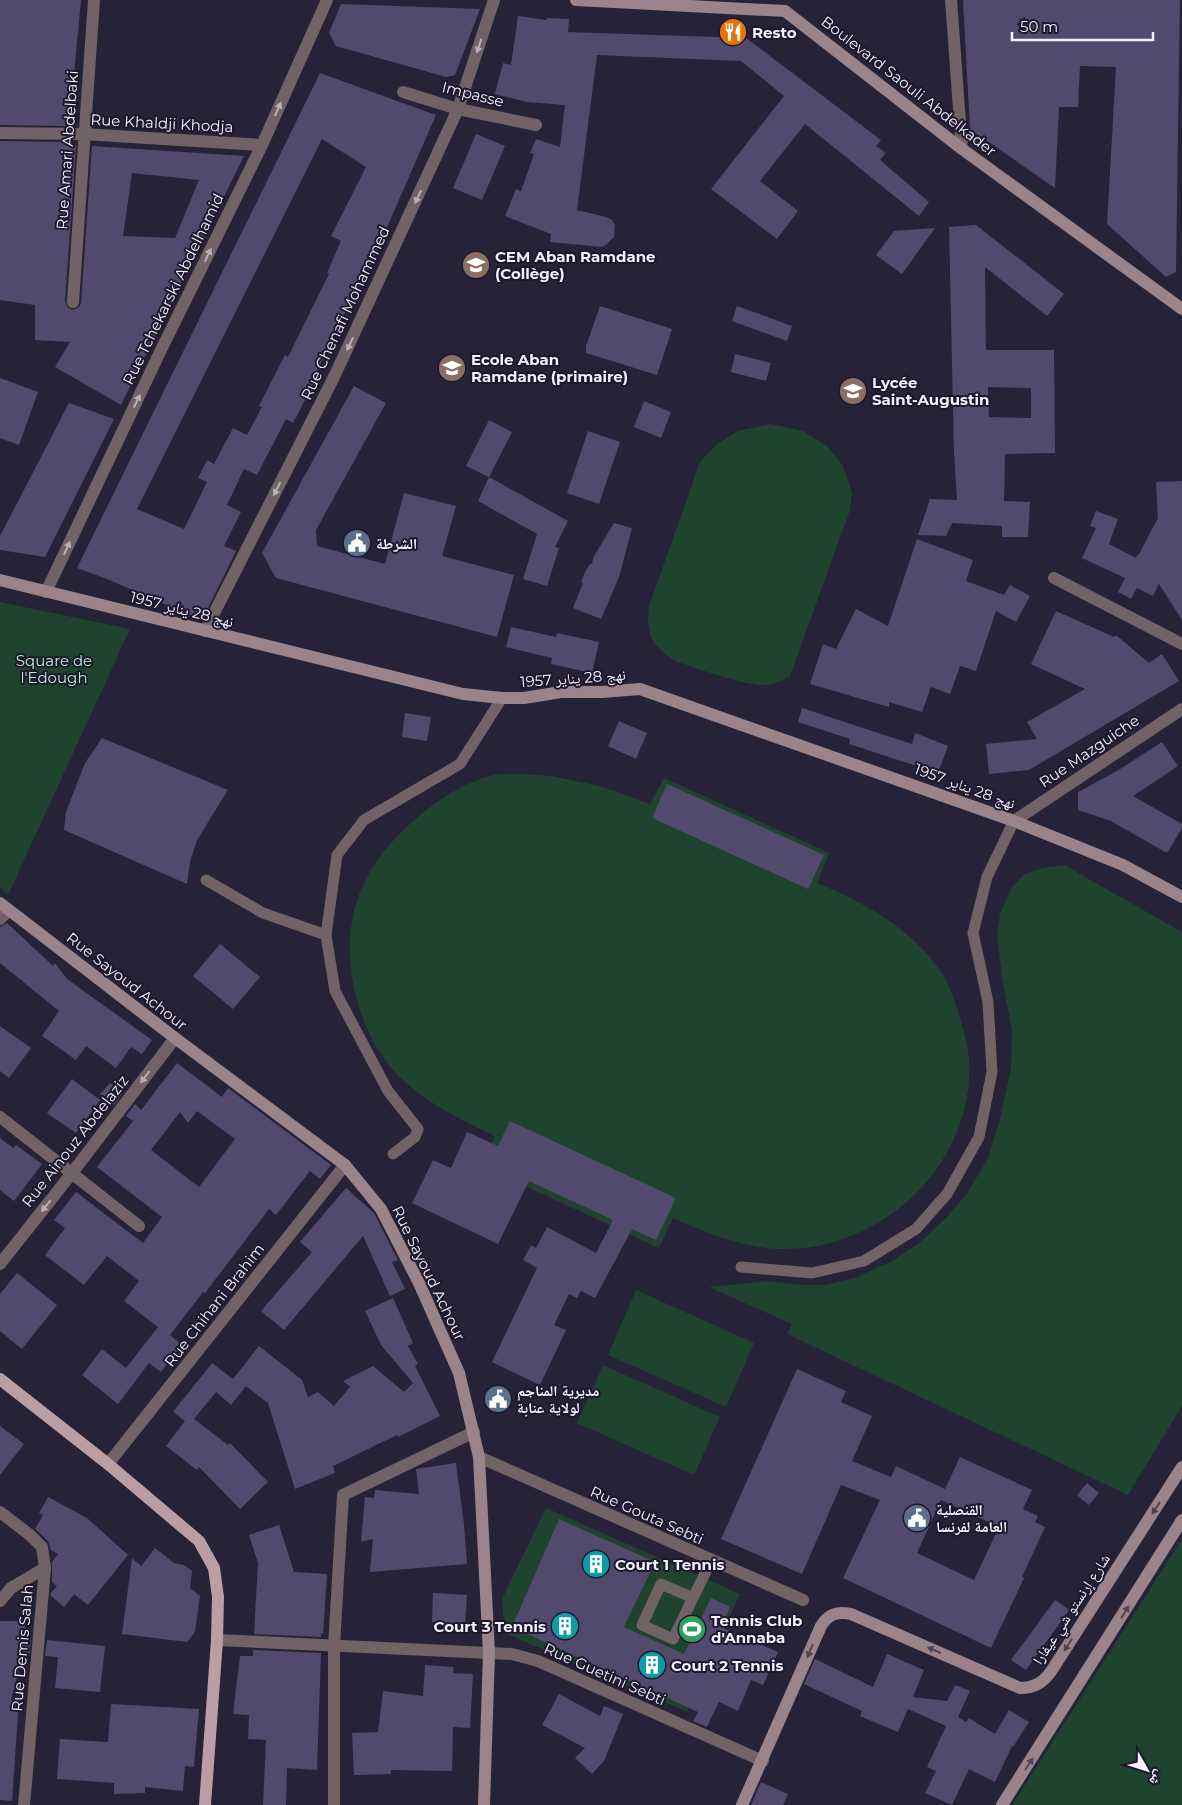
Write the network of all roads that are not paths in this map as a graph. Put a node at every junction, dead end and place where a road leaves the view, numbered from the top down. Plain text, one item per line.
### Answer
1 (94, 0) edge
2 (327, 0) edge
3 (494, 0) edge
4 (576, 0) edge
5 (951, 0) edge
6 (403, 92) dead end
7 (458, 109) junction
8 (536, 125) dead end
9 (0, 134) edge
10 (84, 134) junction
11 (262, 145) junction
12 (962, 149) junction
13 (73, 302) dead end
14 (1182, 309) edge
15 (1054, 578) dead end
16 (0, 580) edge
17 (46, 592) junction
18 (205, 631) junction
19 (1182, 644) edge
20 (502, 698) junction
21 (1182, 709) edge
22 (1014, 821) junction
23 (206, 880) dead end
24 (1182, 898) edge
25 (3, 911) edge
26 (326, 935) junction
27 (175, 1038) junction
28 (0, 1117) edge
29 (393, 1154) dead end
30 (345, 1165) junction
31 (72, 1173) junction
32 (139, 1226) dead end
33 (0, 1264) edge
34 (742, 1267) dead end
35 (0, 1379) edge
36 (474, 1432) junction
37 (479, 1457) junction
38 (108, 1464) junction
39 (1182, 1467) edge
40 (0, 1512) edge
41 (1182, 1520) edge
42 (711, 1561) junction
43 (45, 1568) junction
44 (693, 1598) junction
45 (803, 1600) dead end
46 (0, 1601) edge
47 (217, 1640) junction
48 (334, 1646) junction
49 (489, 1653) junction
50 (763, 1761) junction
51 (24, 1805) edge
52 (205, 1805) edge
53 (334, 1805) edge
54 (484, 1805) edge
55 (742, 1805) edge
56 (1002, 1805) edge

1 - 10 street, Rue Amari Abdelbaki
11 -> 2 street, Rue Tchekarski Abdelhamid
3 -> 7 street, Rue Chenafi Mohammed
4 - 12 main road, Boulevard Saouli Abdelkader
5 - 12 street
6 - 7 street, Impasse
7 - 8 street, Impasse
7 -> 18 street, Rue Chenafi Mohammed
9 - 10 street, Rue Khaldji Khodja
10 - 11 street, Rue Khaldji Khodja
10 - 13 street, Rue Amari Abdelbaki
17 -> 11 street, Rue Tchekarski Abdelhamid
12 - 14 main road, Boulevard Saouli Abdelkader
15 - 19 street
16 - 17 main road, نهج 28 يناير 1957
17 - 18 main road, نهج 28 يناير 1957
18 - 20 main road, نهج 28 يناير 1957
20 - 22 main road, نهج 28 يناير 1957
20 - 26 lane
21 - 22 street, Rue Mazguiche
22 - 24 main road, نهج 28 يناير 1957
22 - 34 lane
23 - 26 lane
25 - 27 main road, Rue Sayoud Achour
26 - 29 lane
27 - 30 main road, Rue Sayoud Achour
27 -> 31 street, Rue Ainouz Abdelaziz
28 - 31 street
30 - 36 main road, Rue Sayoud Achour
30 - 38 street, Rue Chihani Brahim
31 - 32 street
31 -> 33 street, Rue Ainouz Abdelaziz
35 - 38 main road
36 - 37 main road, Rue Sayoud Achour
36 - 48 street
37 - 42 street, Rue Gouta Sebti
37 - 49 main road, Rue Sayoud Achour
38 - 47 main road
39 -> 50 main road, شارع إرنستو شي عيفارا
40 - 43 street, Rue Demis Salah
56 -> 41 main road
42 - 44 lane
42 - 45 street, Rue Gouta Sebti
43 - 46 street
43 - 51 street, Rue Demis Salah
44 - 44 lane
47 - 48 street, Rue Guetini Sebti
47 - 52 main road
48 - 49 street, Rue Guetini Sebti
48 - 53 street
49 - 50 street, Rue Guetini Sebti
49 - 54 main road, Rue Sayoud Achour
50 - 55 main road

